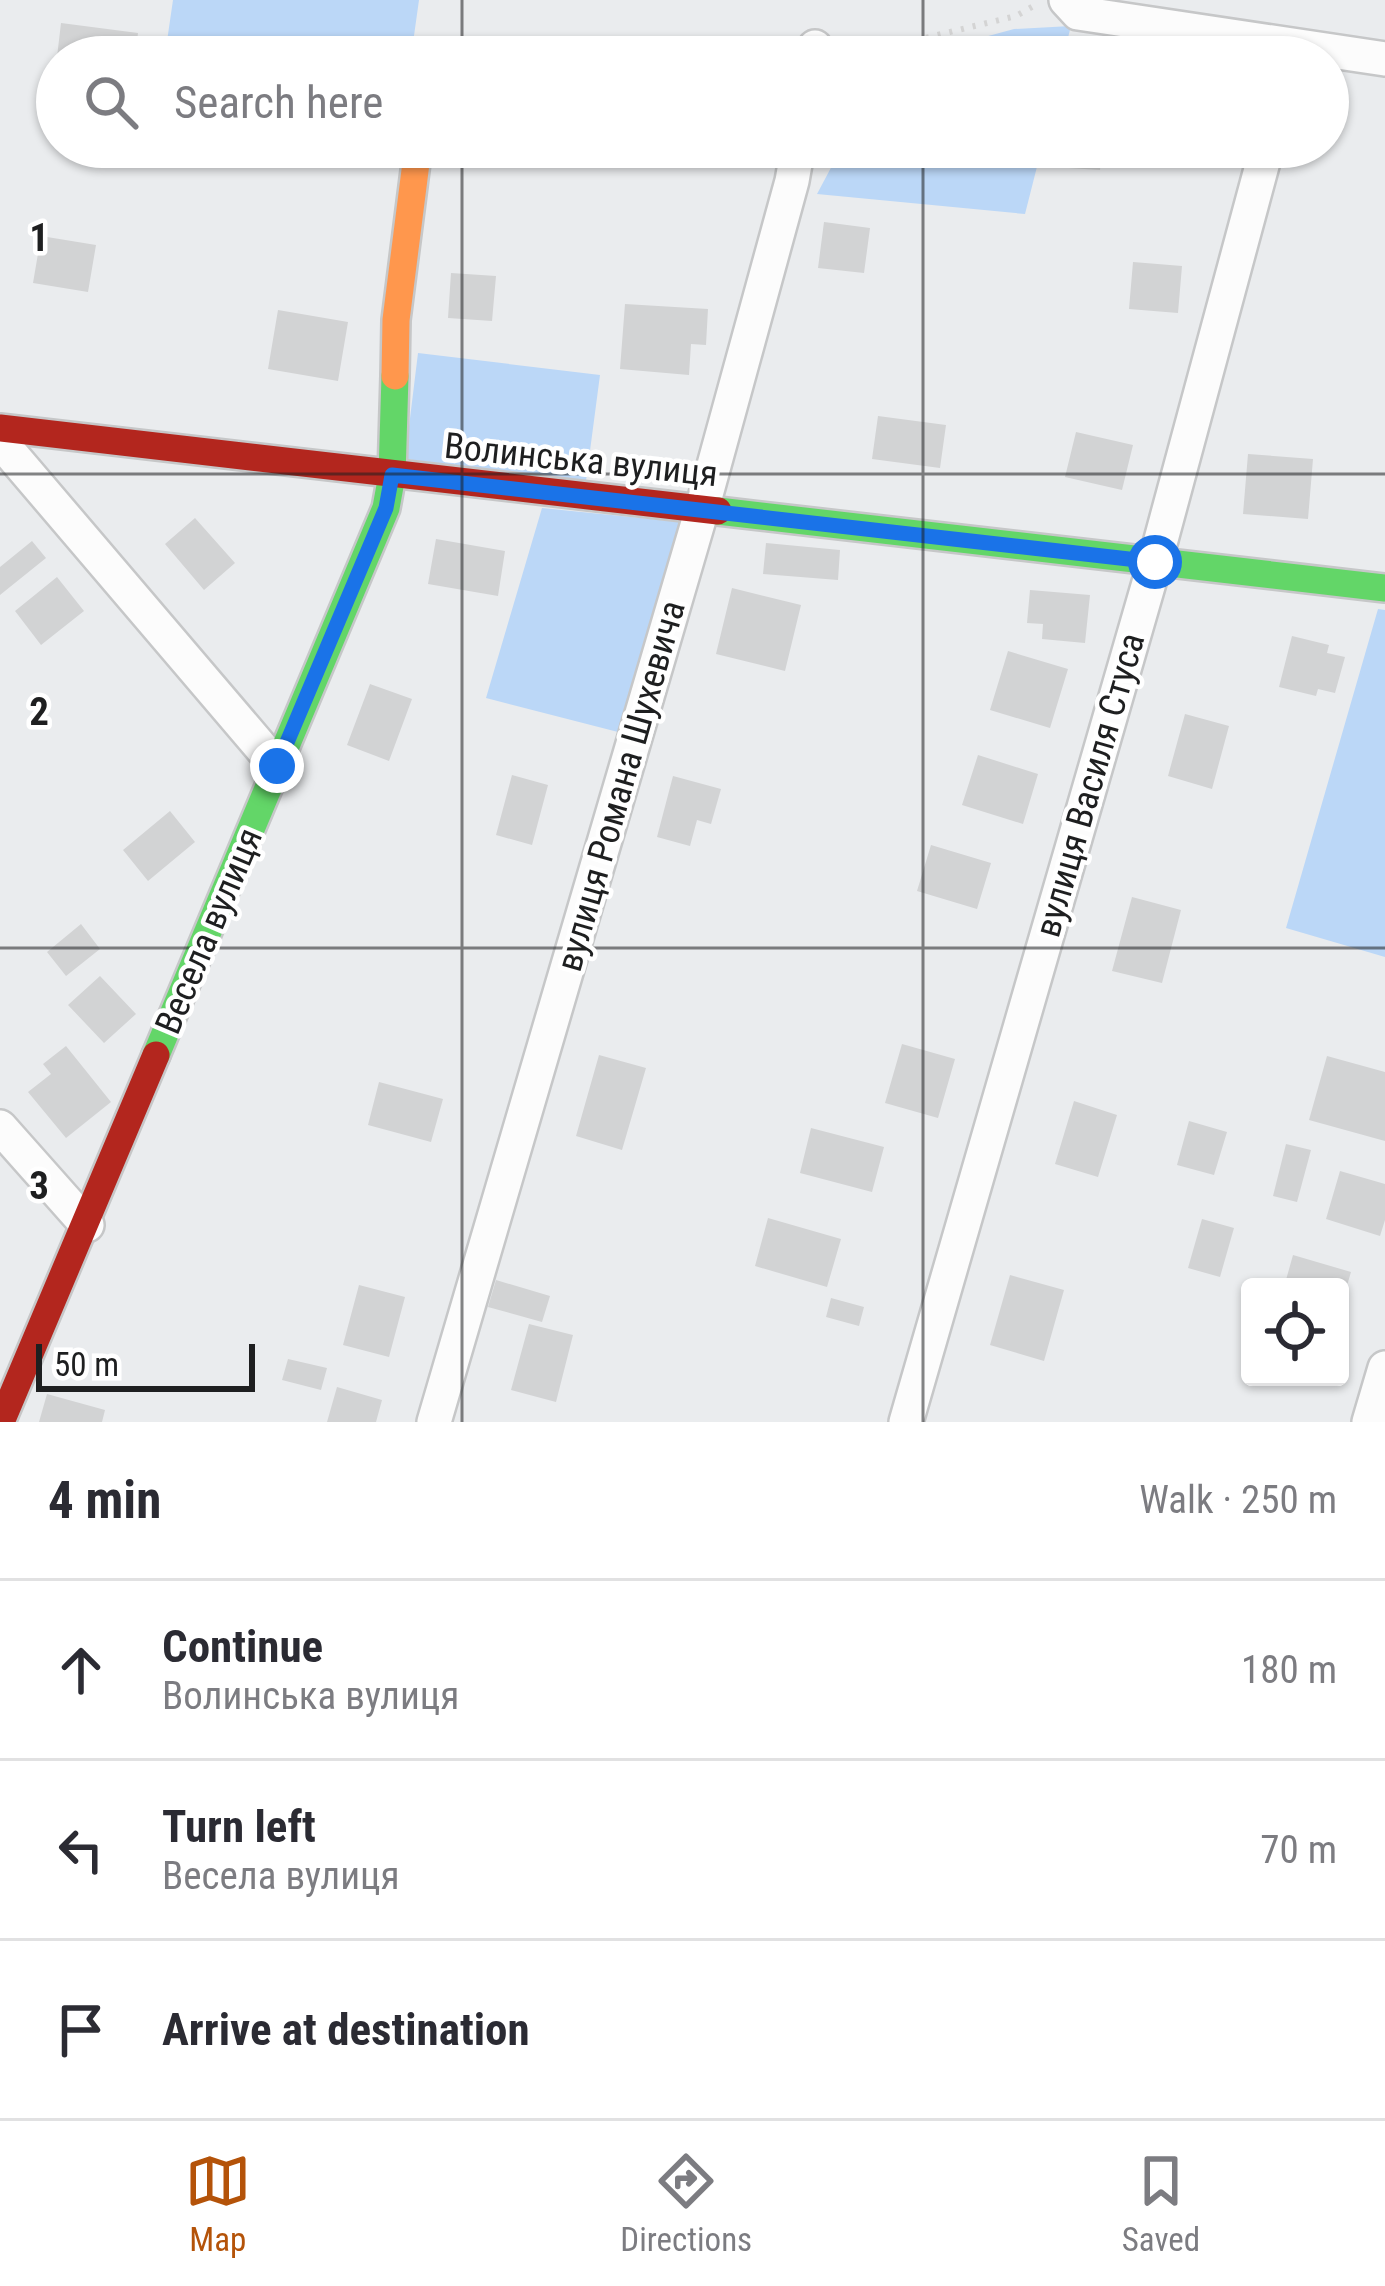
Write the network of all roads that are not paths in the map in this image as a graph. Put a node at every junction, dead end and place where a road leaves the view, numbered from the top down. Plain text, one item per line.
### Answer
1 (1072, 6) edge
2 (1216, 36) edge
3 (1349, 56) edge
4 (1385, 59) edge
5 (415, 168) edge
6 (794, 168) edge
7 (1261, 168) edge
8 (0, 428) edge
9 (0, 441) edge
10 (392, 475) junction
11 (702, 509) junction
12 (1155, 562) junction
13 (1385, 588) edge
14 (277, 766) junction
15 (0, 1127) edge
16 (87, 1225) junction
17 (1385, 1368) edge
18 (1, 1422) edge
19 (434, 1422) edge
20 (906, 1422) edge
21 (1369, 1422) edge

1 - 2 street
3 - 4 street
5 - 10 street, Весела вулиця
6 - 11 street, вулиця Романа Шухевича
7 - 12 street, вулиця Василя Стуса
8 - 10 street, Волинська вулиця
9 - 14 street
10 - 11 street, Волинська вулиця
10 - 14 street, Весела вулиця
11 - 12 street, Волинська вулиця
11 - 19 street, вулиця Романа Шухевича
12 - 13 street, Волинська вулиця
12 - 20 street, вулиця Василя Стуса
14 - 16 street, Весела вулиця
15 - 16 street
16 - 18 street, Весела вулиця
17 - 21 street

